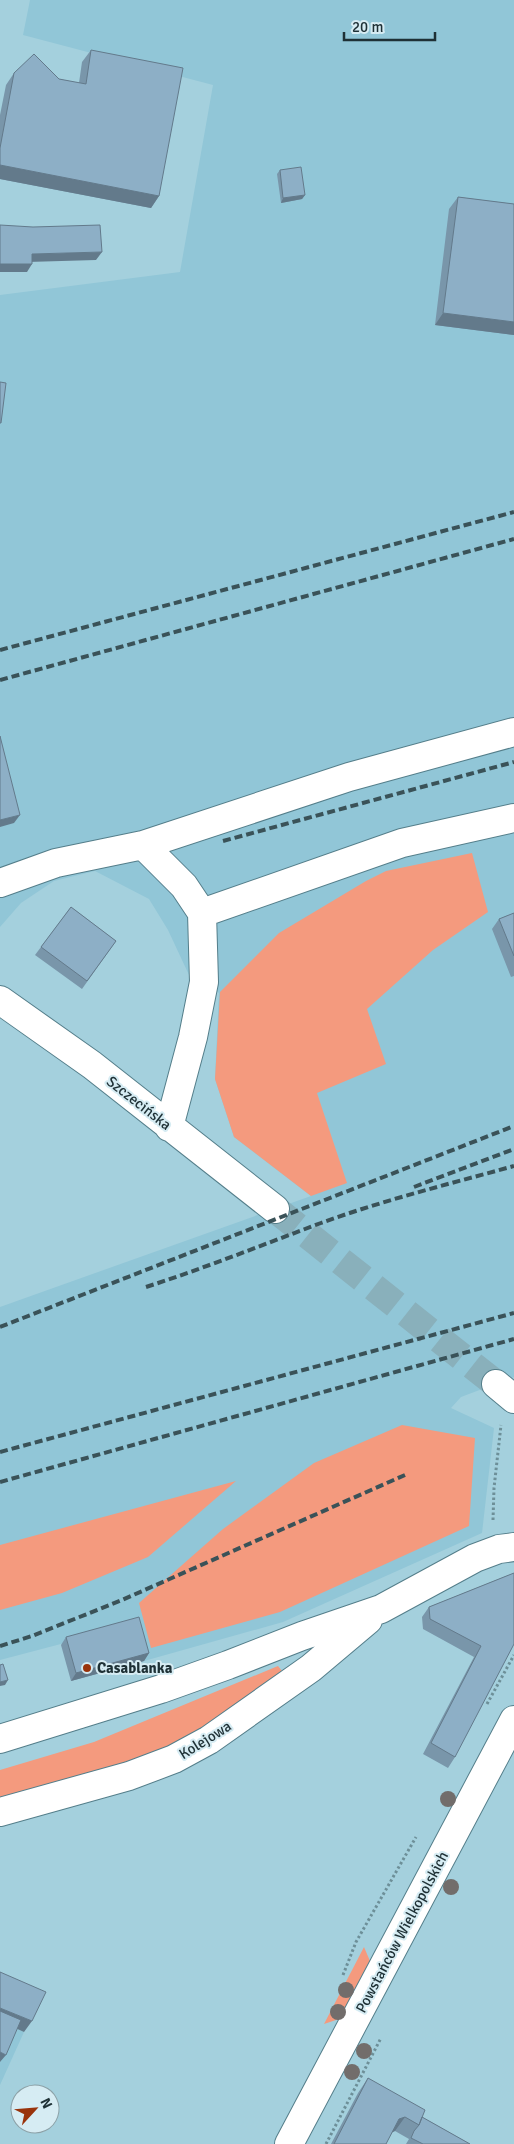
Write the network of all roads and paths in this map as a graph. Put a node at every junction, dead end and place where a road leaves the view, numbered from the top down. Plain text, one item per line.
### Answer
1 (514, 732) edge
2 (514, 818) edge
3 (143, 845) junction
4 (0, 883) edge
5 (202, 913) junction
6 (0, 1000) edge
7 (169, 1127) junction
8 (275, 1209) tunnel mouth
9 (503, 1401) edge
10 (507, 1548) edge
11 (381, 1609) junction
12 (514, 1720) edge
13 (0, 1739) edge
14 (506, 1754) edge
15 (0, 1812) edge
16 (289, 2144) edge

1 - 3 street
2 - 5 street
3 - 4 street
3 - 5 street
5 - 7 street
6 - 7 street, Szczecińska
7 - 8 street, Szczecińska
9 - 10 path
10 - 11 street, Kolejowa
11 - 13 street, Kolejowa
11 - 15 street, Kolejowa
12 - 14 street, Powstańców Wielkopolskich
14 - 16 street, Powstańców Wielkopolskich

